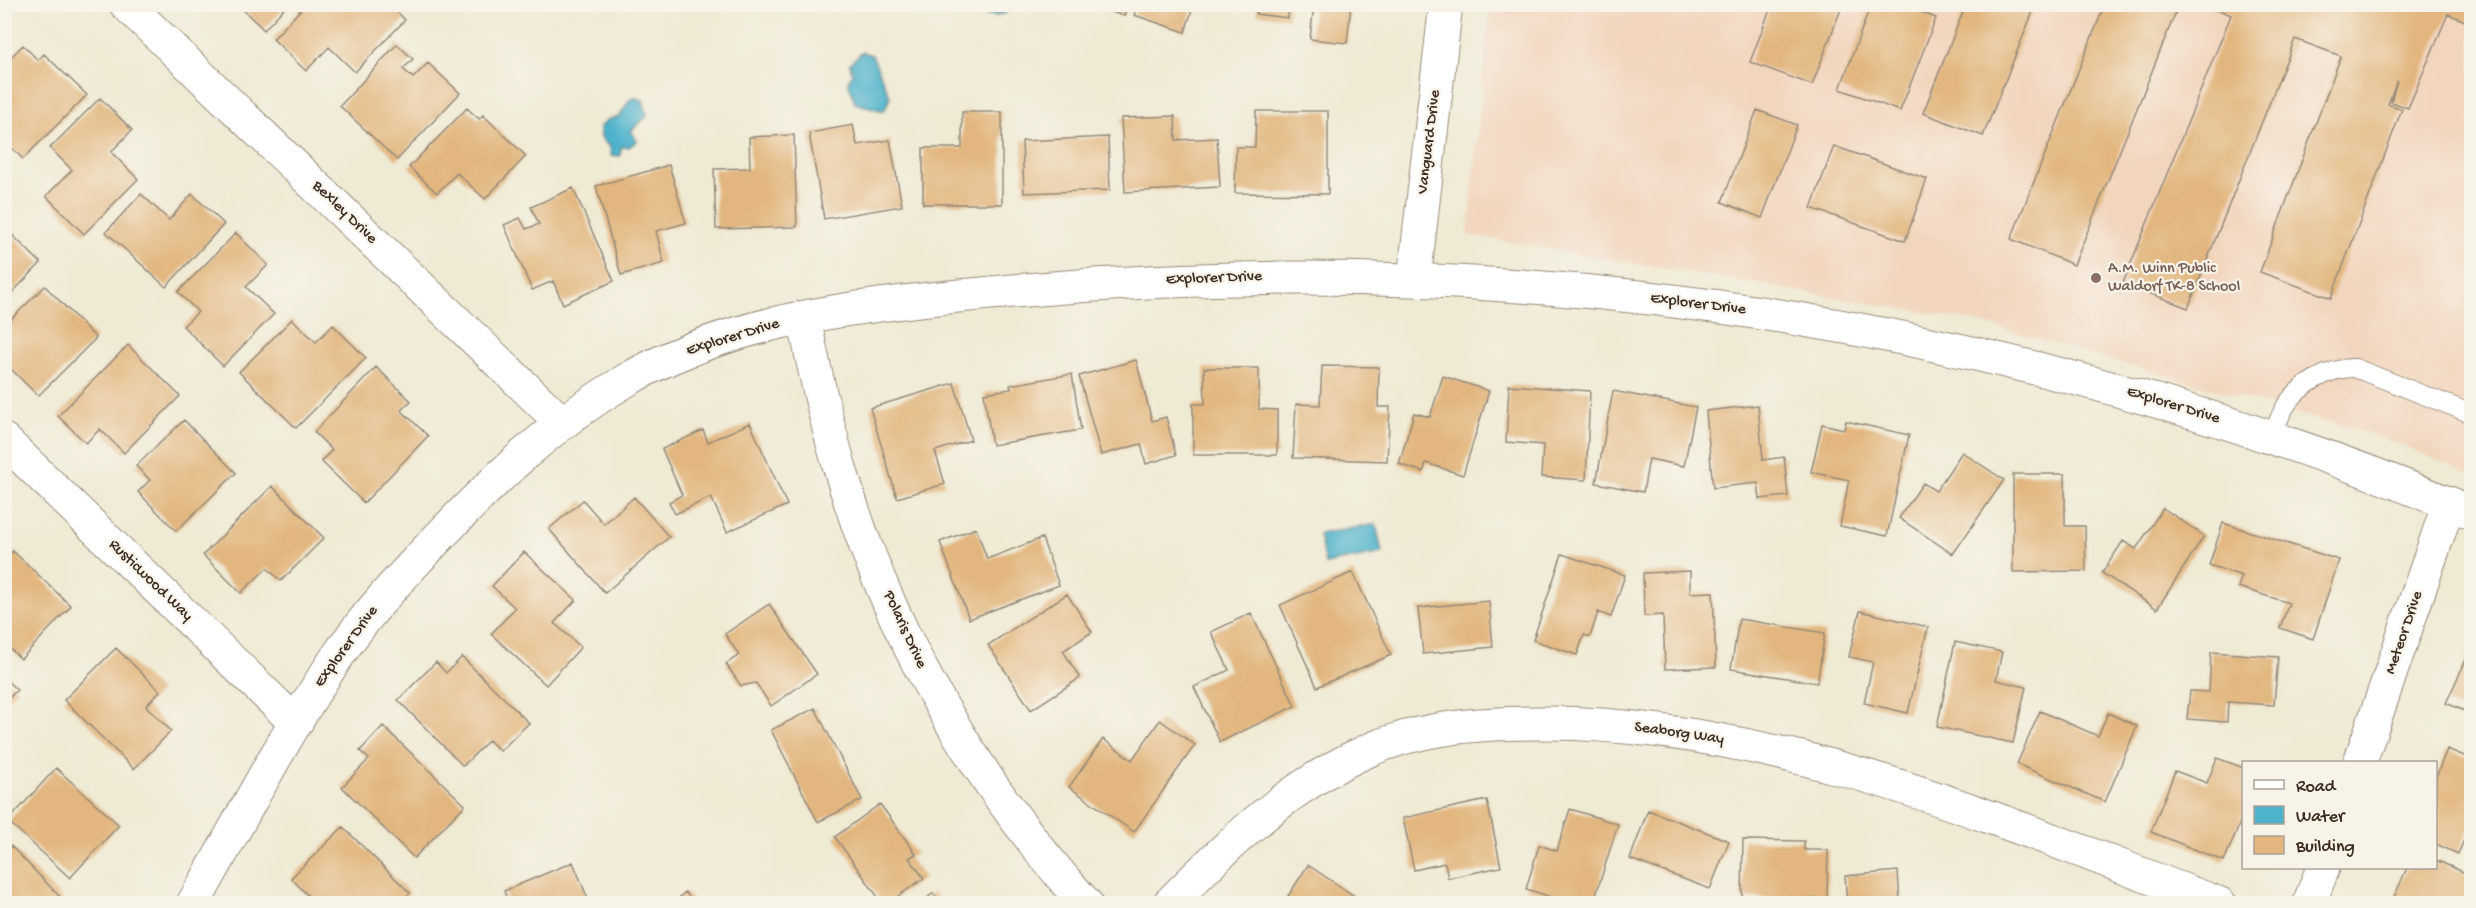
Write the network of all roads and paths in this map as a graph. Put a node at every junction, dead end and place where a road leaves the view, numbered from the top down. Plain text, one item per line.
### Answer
1 (126, 4) edge
2 (1446, 4) edge
3 (1414, 279) junction
4 (804, 318) junction
5 (2472, 414) edge
6 (561, 422) junction
7 (2273, 436) junction
8 (4, 440) edge
9 (2460, 508) edge
10 (296, 723) junction
11 (2360, 761) edge
12 (2322, 869) edge
13 (193, 903) edge
14 (1086, 903) edge
15 (1169, 903) edge
16 (2220, 903) edge
17 (2309, 903) edge

1 - 6 street, Bexley Drive
2 - 3 street, Vanguard Drive
3 - 4 street, Explorer Drive
3 - 7 street, Explorer Drive
4 - 6 street, Explorer Drive
4 - 14 street, Polaris Drive
5 - 7 lane
6 - 10 street, Explorer Drive
7 - 9 street, Explorer Drive
8 - 10 street, Rusticwood Way
9 - 11 street, Meteor Drive
10 - 13 street, Explorer Drive
12 - 17 street
15 - 16 street, Seaborg Way

